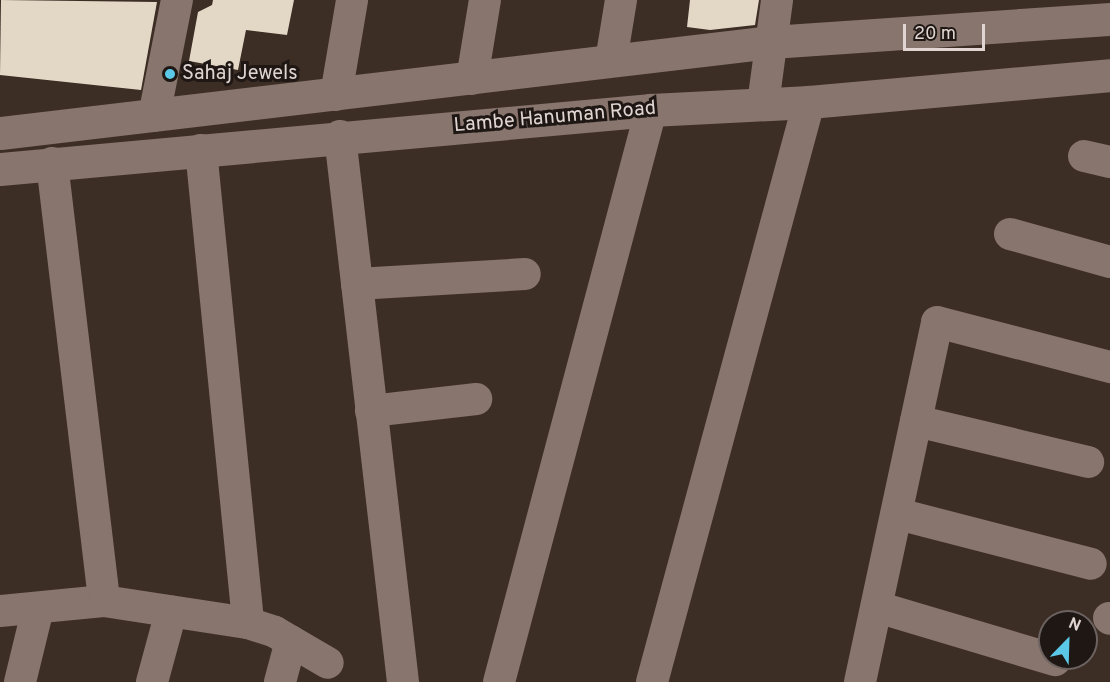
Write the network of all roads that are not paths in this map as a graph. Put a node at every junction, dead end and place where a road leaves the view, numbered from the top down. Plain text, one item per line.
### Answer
1 (177, 0) edge
2 (352, 0) edge
3 (485, 0) edge
4 (621, 0) edge
5 (777, 0) edge
6 (1110, 19) edge
7 (771, 42) junction
8 (611, 61) junction
9 (1110, 75) edge
10 (471, 79) junction
11 (336, 95) junction
12 (809, 102) junction
13 (763, 104) junction
14 (651, 110) junction
15 (154, 116) junction
16 (0, 133) edge
17 (340, 136) junction
18 (201, 150) junction
19 (52, 164) junction
20 (0, 169) edge
21 (1010, 234) dead end
22 (1110, 262) edge
23 (525, 274) dead end
24 (357, 284) junction
25 (1110, 367) edge
26 (476, 399) dead end
27 (371, 411) junction
28 (916, 421) junction
29 (1088, 462) dead end
30 (898, 514) junction
31 (1092, 564) dead end
32 (104, 600) junction
33 (877, 607) junction
34 (38, 608) junction
35 (0, 611) edge
36 (171, 612) junction
37 (248, 623) junction
38 (291, 641) junction
39 (1038, 655) edge
40 (328, 663) dead end
41 (20, 682) edge
42 (152, 682) edge
43 (280, 682) edge
44 (403, 682) edge
45 (500, 682) edge
46 (652, 682) edge
47 (860, 682) edge

1 - 15 street
2 - 11 street
3 - 10 street
4 - 8 street
5 - 7 street
6 - 7 street
7 - 8 street
7 - 13 street
8 - 10 street
9 - 12 street, Lambe Hanuman Road
10 - 11 street
11 - 15 street
12 - 13 street, Lambe Hanuman Road
12 - 46 street
13 - 14 street, Lambe Hanuman Road
14 - 17 street, Lambe Hanuman Road
14 - 45 street
15 - 16 street
17 - 18 street, Lambe Hanuman Road
17 - 24 street
18 - 19 street, Lambe Hanuman Road
18 - 37 street
19 - 20 street, Lambe Hanuman Road
19 - 32 street
21 - 22 street
23 - 24 street
24 - 27 street
25 - 28 street
26 - 27 street
27 - 44 street
28 - 29 street
28 - 30 street
30 - 31 street
30 - 33 street
32 - 34 street
32 - 36 street
33 - 39 street
33 - 47 street
34 - 35 street
34 - 41 street
36 - 37 street
36 - 42 street
37 - 38 street
38 - 40 street
38 - 43 street

